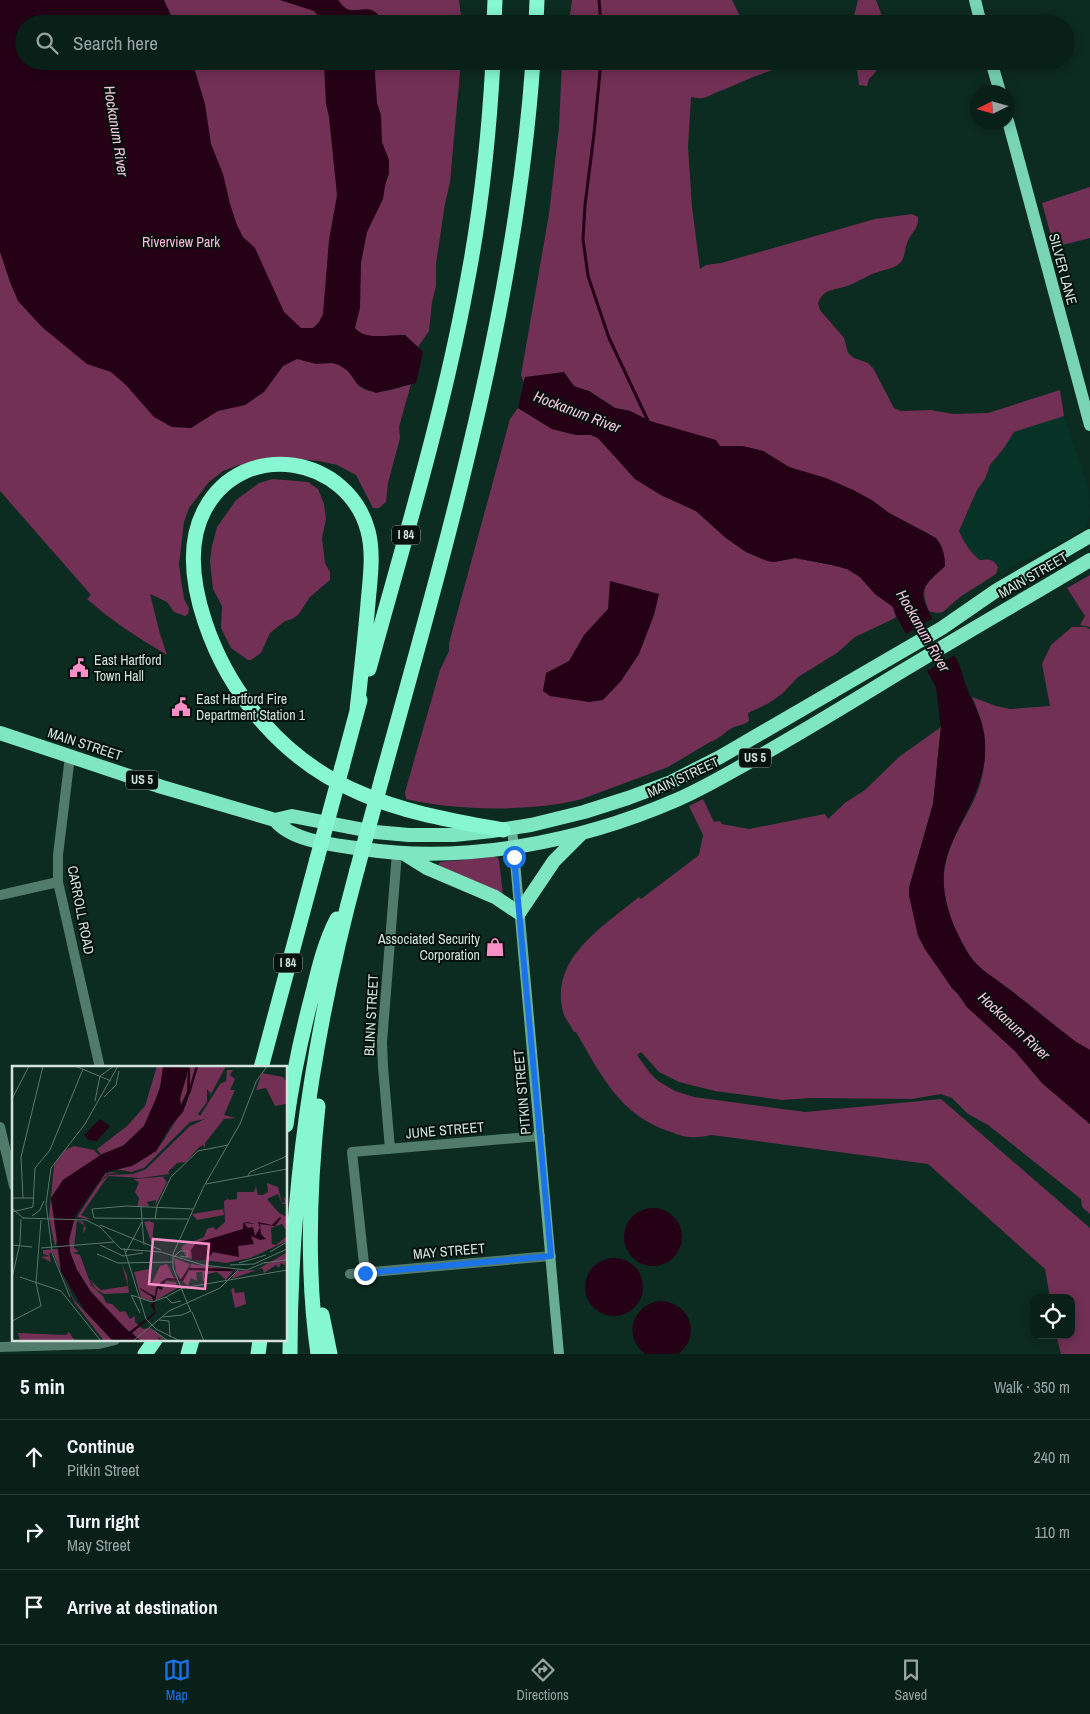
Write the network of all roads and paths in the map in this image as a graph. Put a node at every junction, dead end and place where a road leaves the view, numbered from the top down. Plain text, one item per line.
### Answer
1 (495, 0) edge
2 (537, 0) edge
3 (975, 0) edge
4 (494, 15) edge
5 (536, 15) edge
6 (979, 15) edge
7 (492, 70) edge
8 (532, 70) edge
9 (994, 70) edge
10 (998, 85) edge
11 (1010, 130) edge
12 (1090, 425) edge
13 (1090, 536) edge
14 (1090, 560) edge
15 (357, 710) junction
16 (0, 733) edge
17 (70, 756) junction
18 (276, 820) junction
19 (507, 829) junction
20 (585, 832) junction
21 (514, 846) junction
22 (399, 853) junction
23 (58, 882) junction
24 (0, 895) edge
25 (350, 899) junction
26 (520, 913) junction
27 (331, 972) junction
28 (100, 1066) edge
29 (262, 1066) edge
30 (288, 1111) edge
31 (0, 1127) edge
32 (540, 1136) junction
33 (390, 1149) junction
34 (12, 1178) edge
35 (309, 1229) junction
36 (551, 1256) junction
37 (365, 1273) junction
38 (350, 1274) dead end
39 (50, 1342) edge
40 (108, 1342) edge
41 (154, 1342) edge
42 (0, 1347) edge
43 (145, 1354) edge
44 (290, 1354) edge
45 (318, 1354) edge
46 (330, 1354) edge
47 (559, 1354) edge

1 - 4 highway
2 - 5 highway
3 - 6 main road
7 - 15 highway, I 84
8 - 25 highway, bridge
9 - 10 main road
11 - 12 main road, SILVER LANE
13 - 19 highway, MAIN STREET / US 5
14 - 20 highway, MAIN STREET / US 5
15 - 19 highway
15 - 29 highway, I 84, bridge
16 - 17 highway, MAIN STREET / US 5
17 - 18 highway, MAIN STREET / US 5
17 - 23 street, CARROLL ROAD
18 - 19 highway, MAIN STREET / US 5
18 - 22 highway, MAIN STREET / US 5
19 - 21 main road, PITKIN STREET
20 - 21 highway, MAIN STREET / US 5
20 - 26 highway
21 - 22 highway, MAIN STREET / US 5
21 - 26 main road, PITKIN STREET
22 - 26 highway
22 - 33 street, BLINN STREET
23 - 24 street
23 - 28 street, CARROLL ROAD
25 - 27 highway
25 - 30 highway
26 - 32 main road, PITKIN STREET
27 - 35 highway
27 - 44 highway
31 - 34 street
32 - 33 street, JUNE STREET
32 - 36 main road, PITKIN STREET
33 - 37 street, JUNE STREET
35 - 45 highway
35 - 46 highway
36 - 37 street, MAY STREET
36 - 47 main road, PITKIN STREET
37 - 38 street, MAY STREET
39 - 40 street
39 - 42 street
41 - 43 highway

